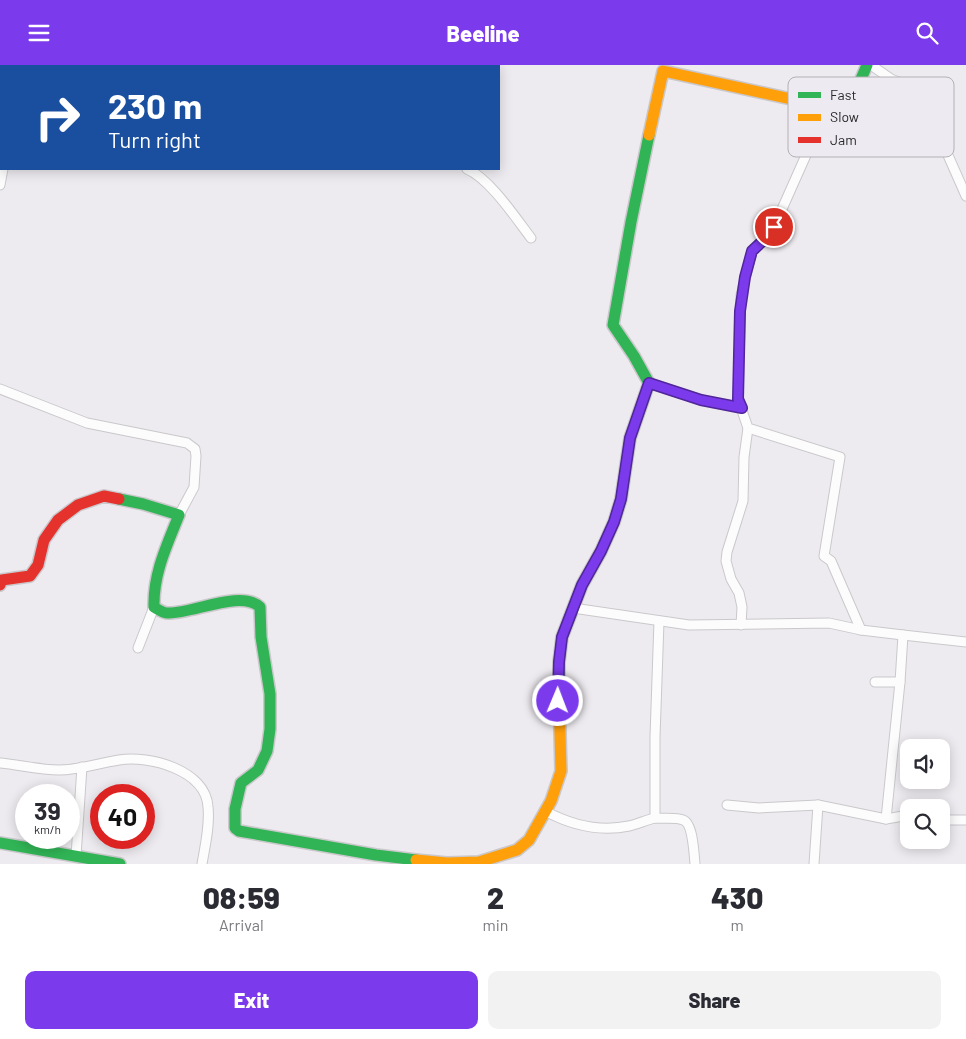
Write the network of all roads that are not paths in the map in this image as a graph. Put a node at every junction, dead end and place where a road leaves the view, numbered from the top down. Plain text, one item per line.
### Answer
1 (869, 65) edge
2 (863, 77) edge
3 (888, 77) edge
4 (788, 97) edge
5 (805, 157) edge
6 (949, 157) edge
7 (3, 170) edge
8 (469, 170) edge
9 (0, 185) edge
10 (966, 196) edge
11 (531, 238) dead end
12 (649, 383) junction
13 (0, 389) edge
14 (742, 408) junction
15 (748, 428) junction
16 (178, 515) junction
17 (0, 585) edge
18 (154, 607) junction
19 (573, 608) junction
20 (659, 621) junction
21 (741, 625) junction
22 (861, 630) junction
23 (903, 635) junction
24 (966, 642) edge
25 (138, 648) dead end
26 (875, 682) dead end
27 (900, 682) junction
28 (1, 763) dead end
29 (82, 767) junction
30 (727, 805) dead end
31 (818, 805) junction
32 (545, 811) junction
33 (900, 817) edge
34 (655, 818) junction
35 (886, 819) junction
36 (950, 820) edge
37 (966, 820) edge
38 (0, 843) edge
39 (76, 855) junction
40 (120, 864) edge
41 (202, 864) edge
42 (695, 864) edge
43 (814, 864) edge

1 - 2 street
1 - 3 street
4 - 12 street
5 - 14 street
6 - 10 street
7 - 9 street
8 - 11 street
12 - 14 street
12 - 19 street
13 - 16 street
14 - 15 street
15 - 21 street
15 - 22 street
16 - 17 street
16 - 18 street
18 - 25 street
18 - 32 street
19 - 20 street
19 - 32 street
20 - 21 street
20 - 34 street
21 - 22 street
22 - 23 street
23 - 24 street
23 - 27 street
26 - 27 street
27 - 35 street
28 - 29 street
29 - 39 street
29 - 41 street
30 - 31 street
31 - 35 street
31 - 43 street
32 - 34 street
33 - 35 street
34 - 42 street
36 - 37 street
38 - 39 street
39 - 40 street

